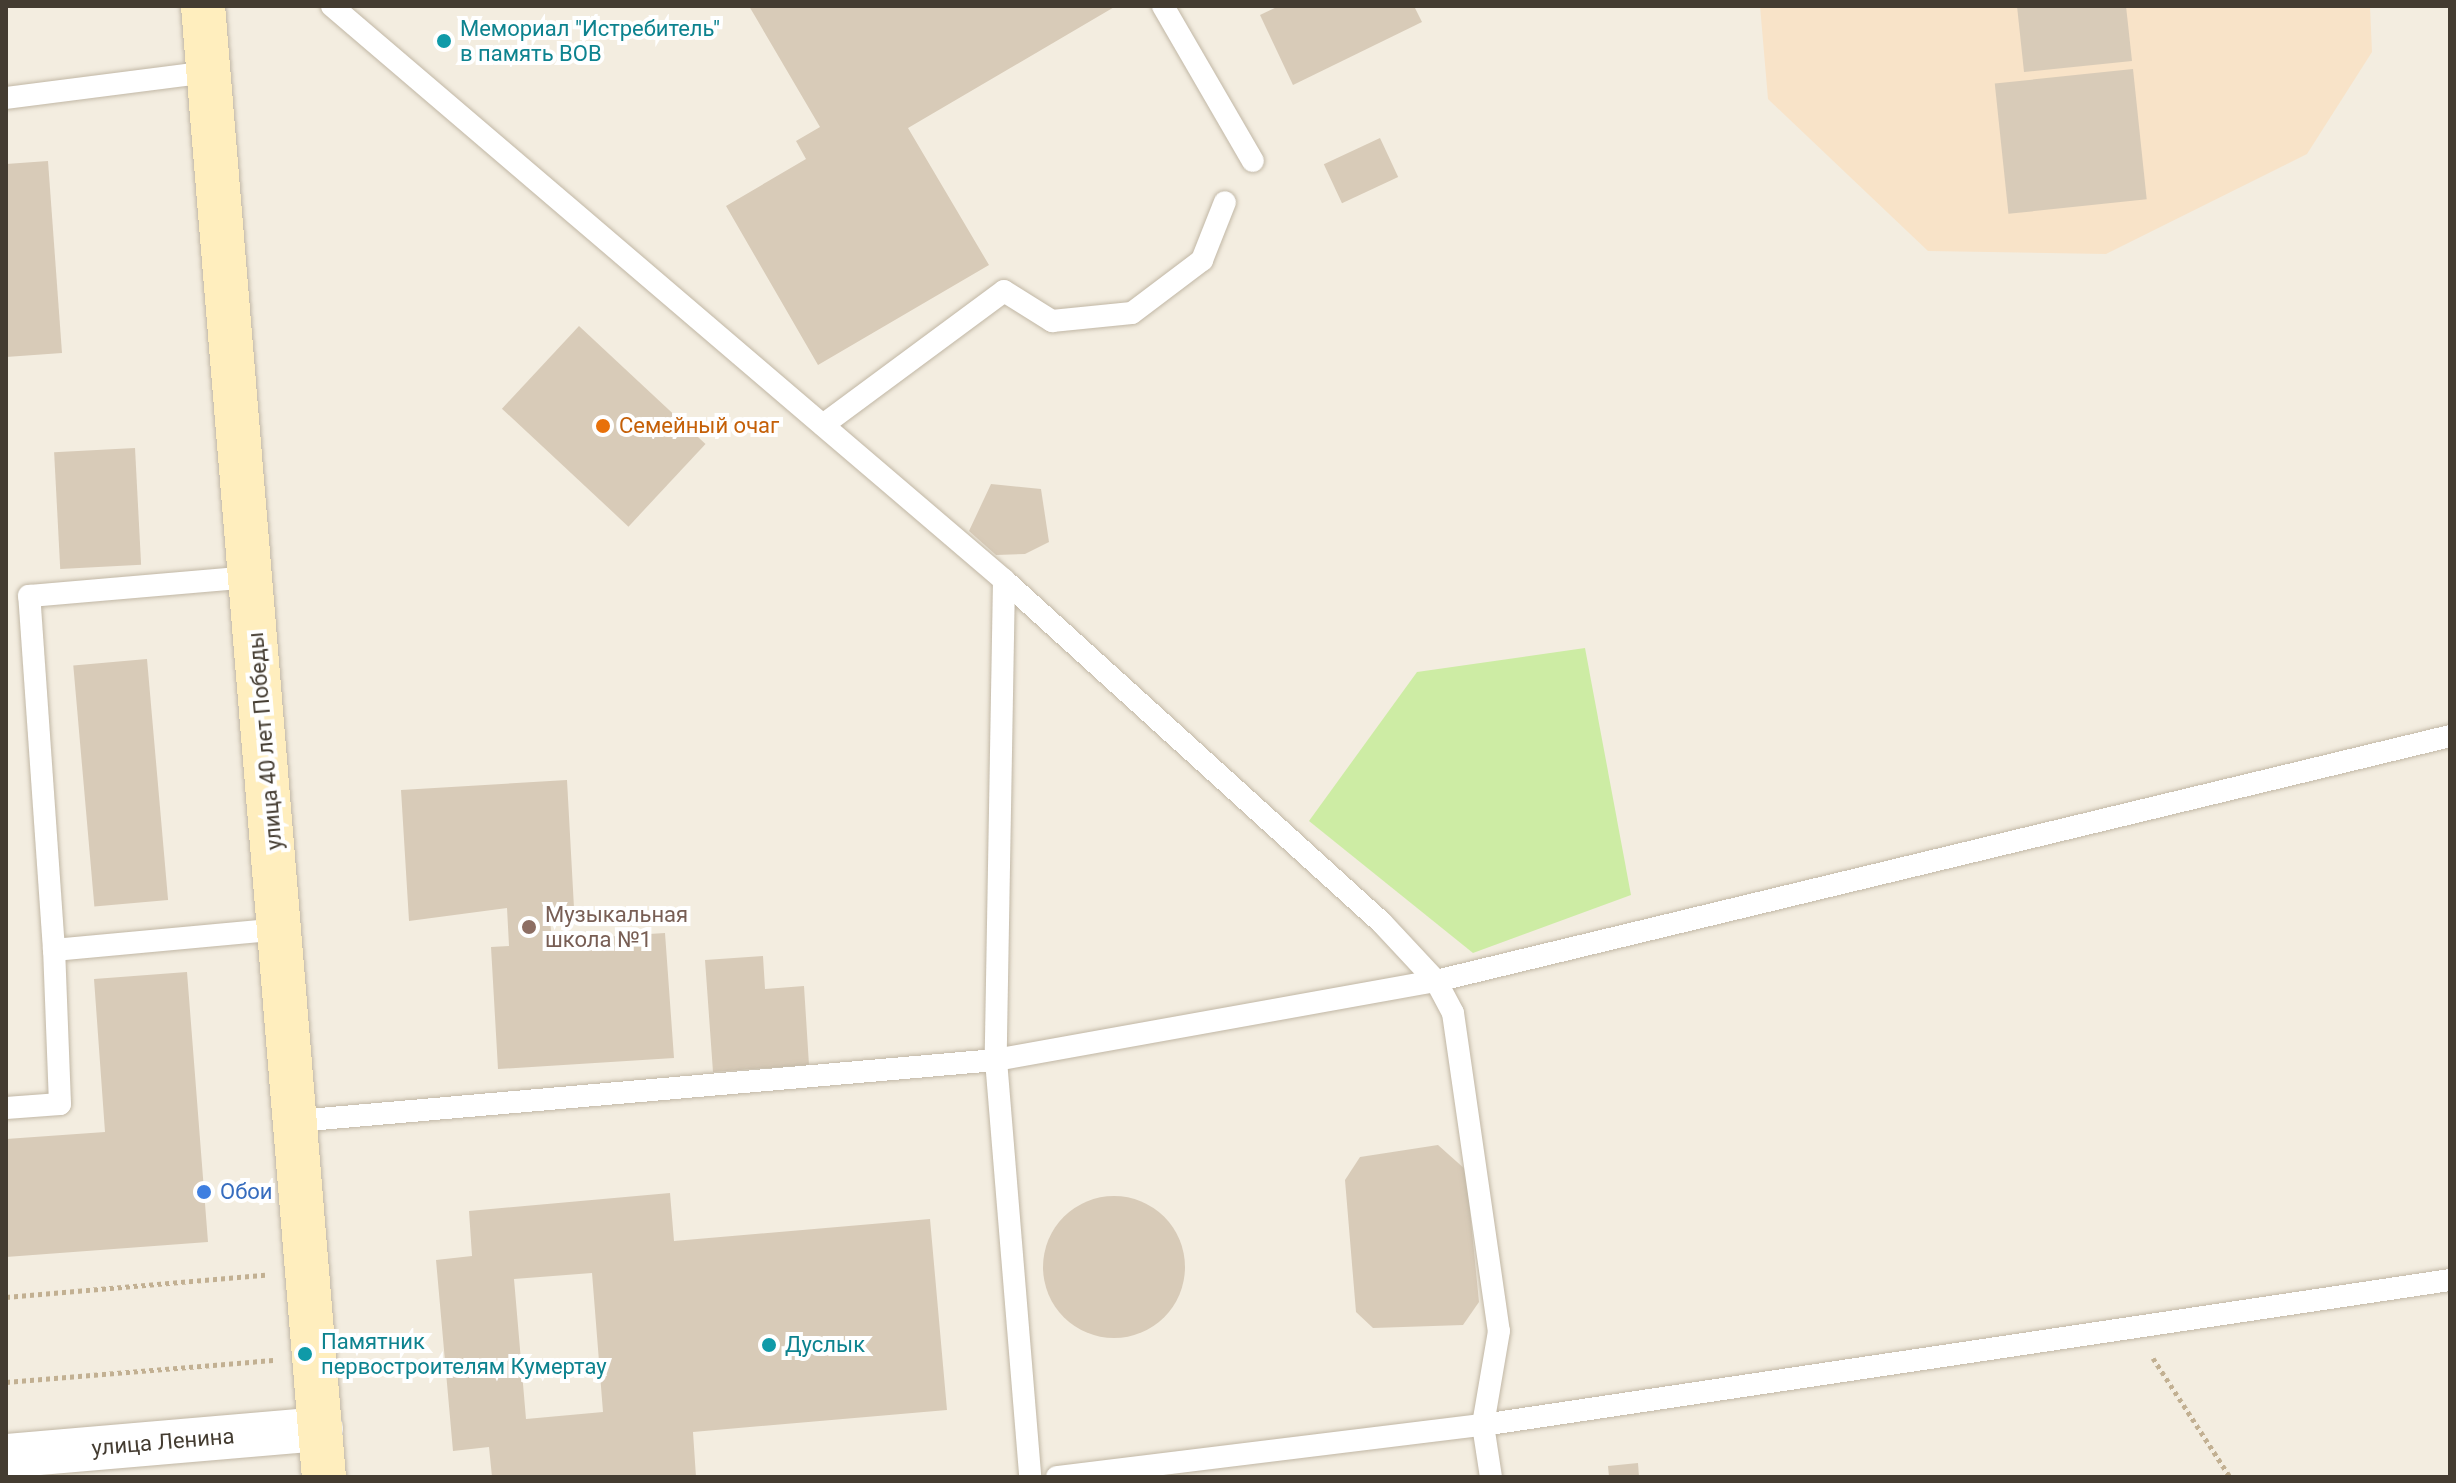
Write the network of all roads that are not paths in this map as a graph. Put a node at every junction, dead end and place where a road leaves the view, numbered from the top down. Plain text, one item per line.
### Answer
1 (203, 6) edge
2 (332, 6) edge
3 (1163, 6) edge
4 (208, 72) junction
5 (6, 98) edge
6 (1253, 161) dead end
7 (1225, 202) dead end
8 (823, 425) junction
9 (251, 577) junction
10 (1004, 580) junction
11 (2450, 736) edge
12 (281, 929) junction
13 (54, 950) junction
14 (1436, 981) junction
15 (996, 1060) junction
16 (6, 1108) edge
17 (297, 1121) junction
18 (2450, 1280) edge
19 (1483, 1425) junction
20 (321, 1429) junction
21 (6, 1456) edge
22 (324, 1477) edge
23 (1030, 1477) edge
24 (1057, 1477) edge
25 (1491, 1477) edge

1 - 4 main road, улица 40 лет Победы
2 - 8 lane
3 - 6 lane
4 - 5 lane
4 - 9 main road, улица 40 лет Победы
7 - 8 lane
8 - 10 lane
9 - 12 main road, улица 40 лет Победы
9 - 13 lane
10 - 14 lane
10 - 15 lane
11 - 14 lane
12 - 13 lane
12 - 17 main road, улица 40 лет Победы
13 - 16 lane
14 - 15 lane
14 - 19 lane
15 - 17 lane
15 - 23 lane
17 - 20 main road, улица 40 лет Победы
18 - 19 lane
19 - 24 lane
19 - 25 lane
20 - 21 street, улица Ленина
20 - 22 main road, улица 40 лет Победы

